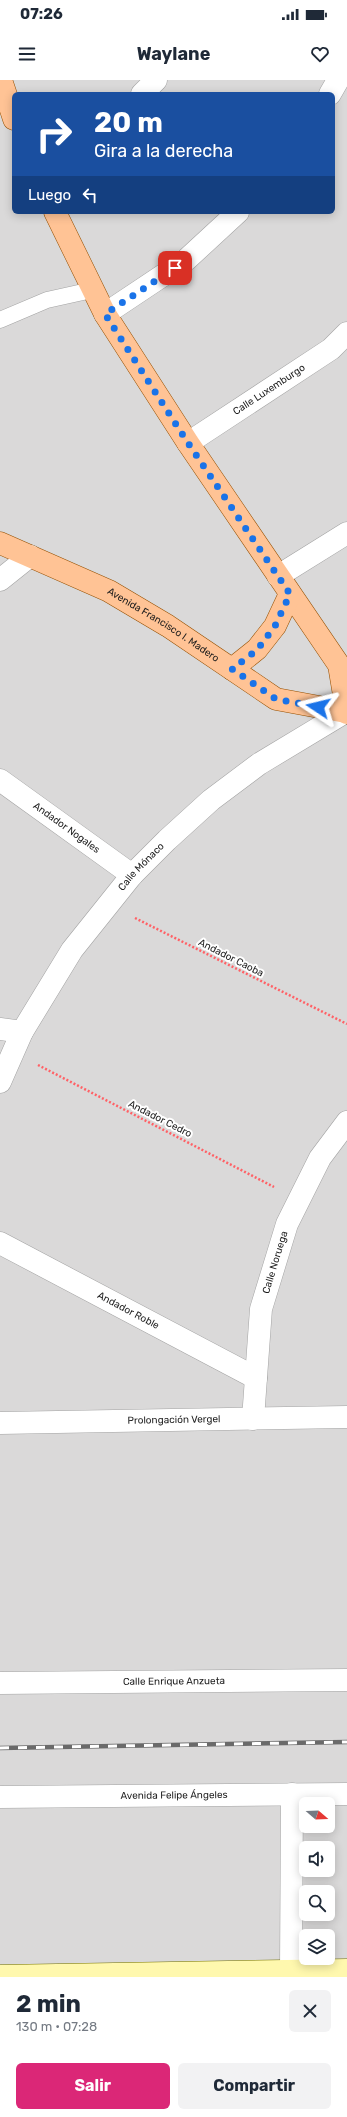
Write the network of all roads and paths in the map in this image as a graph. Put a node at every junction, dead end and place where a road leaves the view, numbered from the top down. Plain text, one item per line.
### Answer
1 (1, 80) edge
2 (156, 80) edge
3 (338, 80) edge
4 (144, 92) edge
5 (331, 92) edge
6 (12, 113) edge
7 (56, 214) edge
8 (236, 214) edge
9 (92, 290) junction
10 (105, 314) junction
11 (0, 320) edge
12 (347, 333) edge
13 (188, 443) junction
14 (347, 533) edge
15 (0, 543) edge
16 (30, 556) junction
17 (278, 576) junction
18 (0, 580) edge
19 (290, 594) junction
20 (232, 669) junction
21 (347, 712) edge
22 (0, 780) edge
23 (132, 875) junction
24 (108, 905) junction
25 (347, 1024) edge
26 (0, 1029) edge
27 (22, 1032) junction
28 (14, 1053) junction
29 (0, 1082) edge
30 (347, 1122) edge
31 (299, 1200) junction
32 (0, 1243) edge
33 (256, 1378) junction
34 (347, 1417) edge
35 (253, 1419) junction
36 (0, 1423) edge
37 (347, 1667) edge
38 (347, 1680) edge
39 (0, 1683) edge
40 (292, 1794) junction
41 (347, 1794) edge
42 (0, 1797) edge
43 (347, 1970) edge
44 (291, 1971) junction
45 (0, 1976) edge

1 - 6 main road
2 - 4 street
3 - 5 street
7 - 9 main road
8 - 10 street
9 - 10 main road
9 - 11 lane
10 - 13 main road
12 - 13 street, Calle Luxemburgo
13 - 17 main road
14 - 17 street
15 - 16 main road, Avenida Francisco I. Madero
16 - 18 street
16 - 20 main road, Avenida Francisco I. Madero
17 - 19 main road
19 - 20 main road
19 - 21 main road
20 - 21 main road, Avenida Francisco I. Madero
21 - 23 street, Calle Mónaco
22 - 23 street, Andador Nogales
23 - 24 street, Calle Mónaco
24 - 25 path, Andador Caoba
24 - 27 street, Calle Mónaco
26 - 27 street
27 - 28 street, Calle Mónaco
28 - 29 street, Calle Mónaco
28 - 31 path, Andador Cedro
30 - 31 street, Calle Noruega
31 - 33 street, Calle Noruega
32 - 33 street, Andador Roble
33 - 35 street, Calle Noruega
34 - 35 street, Prolongación Vergel
35 - 36 street, Prolongación Vergel
37 - 38 street
38 - 39 street, Calle Enrique Anzueta
40 - 41 street, Avenida Felipe Ángeles
40 - 42 street, Avenida Felipe Ángeles
40 - 44 street
43 - 44 street
44 - 45 street

